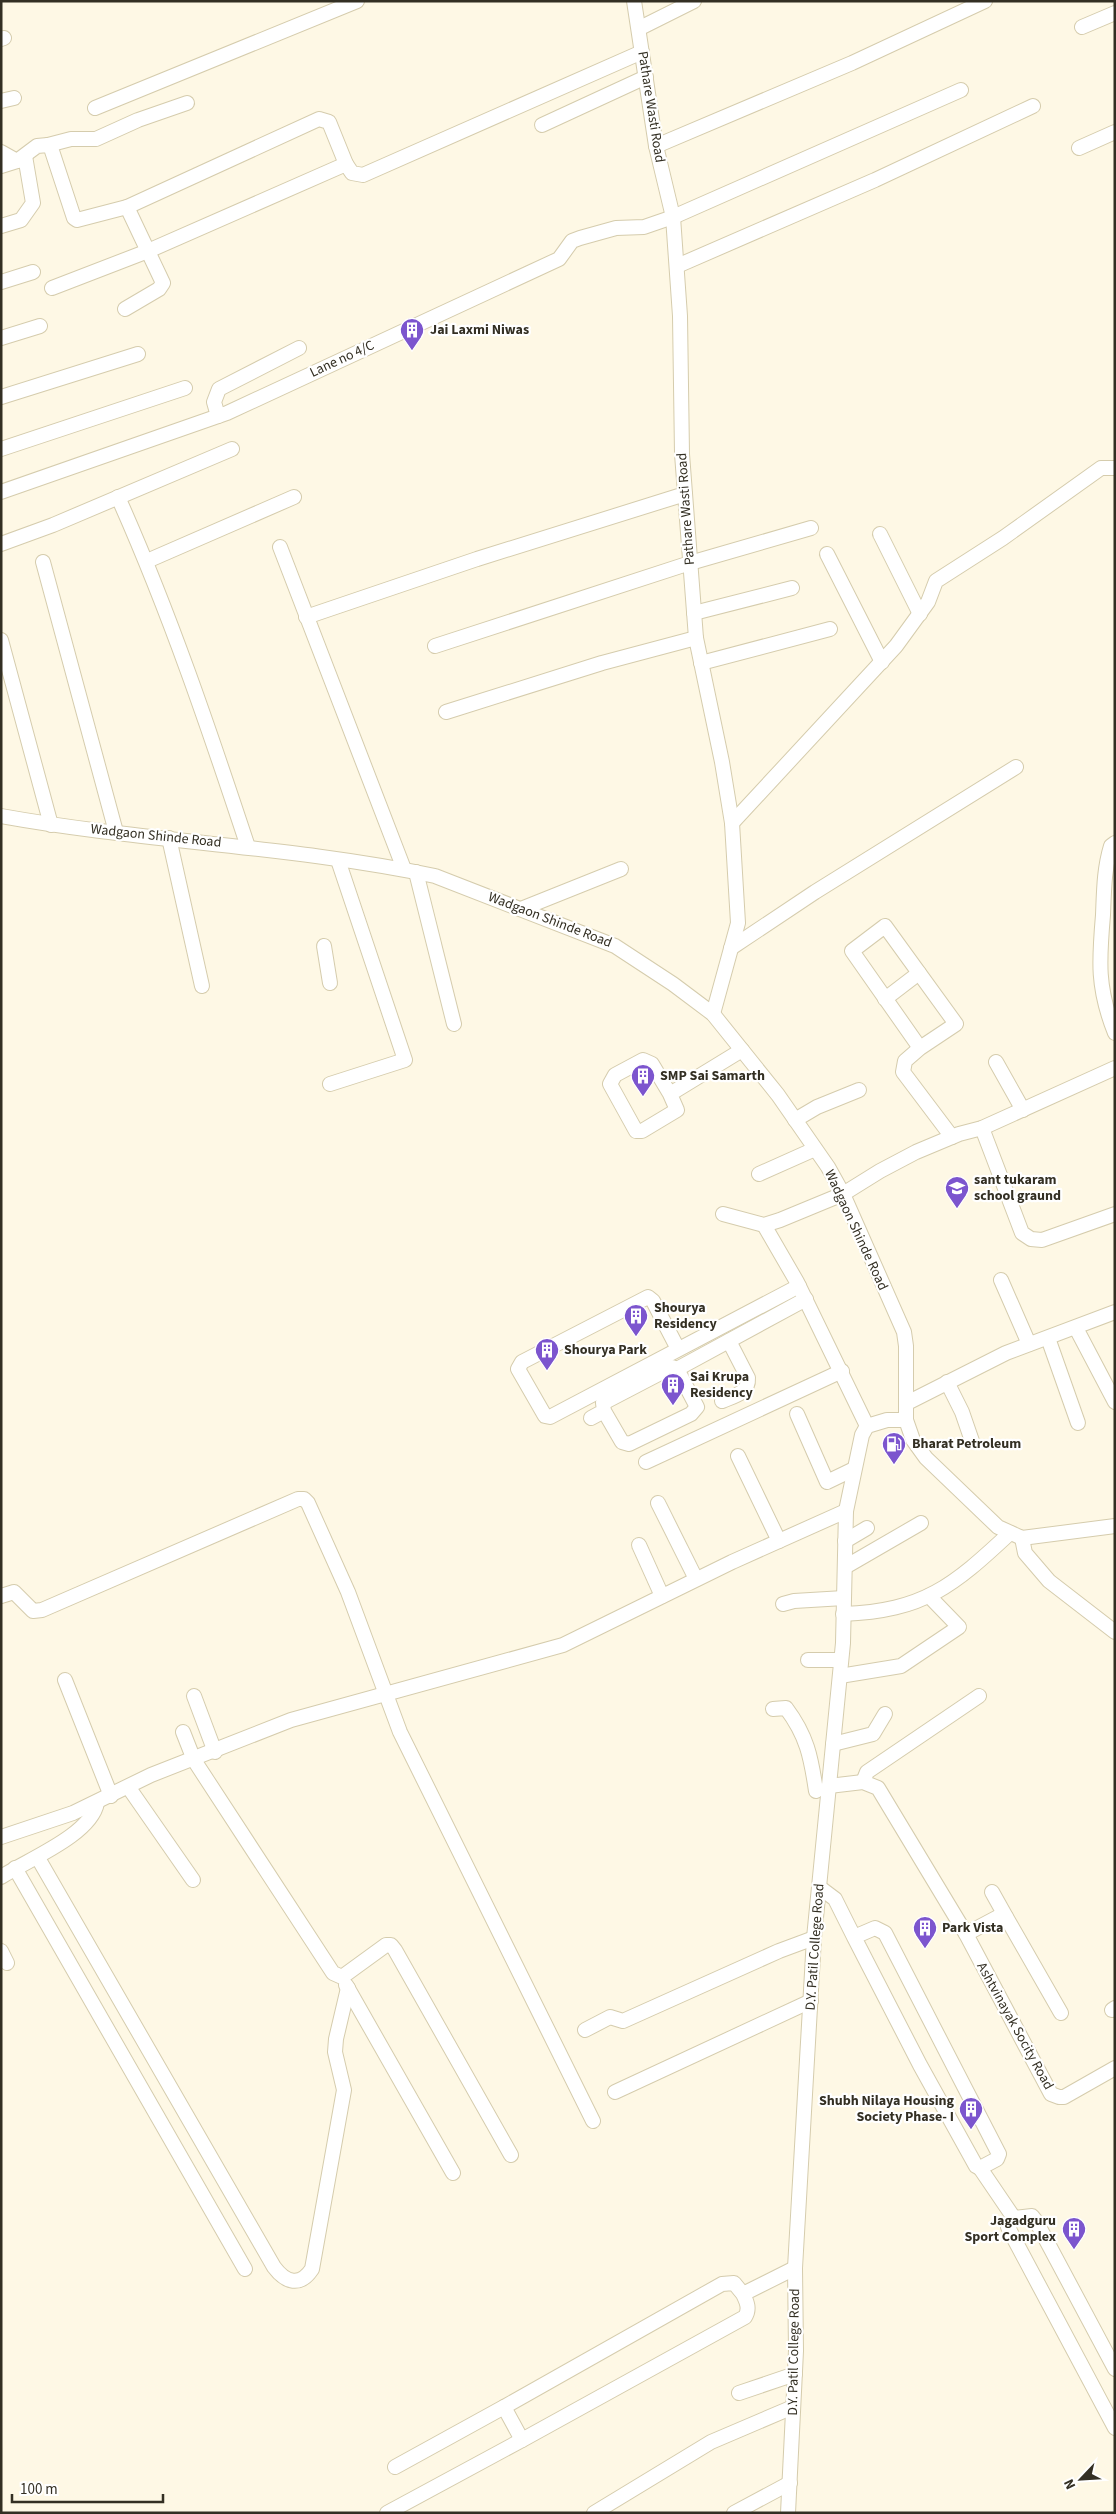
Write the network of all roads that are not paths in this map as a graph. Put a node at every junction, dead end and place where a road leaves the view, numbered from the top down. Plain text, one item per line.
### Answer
1 (357, 1) edge
2 (634, 1) edge
3 (694, 1) edge
4 (985, 1) edge
5 (1115, 13) edge
6 (1082, 27) dead end
7 (640, 28) junction
8 (642, 52) junction
9 (646, 77) junction
10 (961, 90) dead end
11 (188, 103) dead end
12 (1033, 106) dead end
13 (95, 108) dead end
14 (542, 125) dead end
15 (1115, 132) edge
16 (48, 145) junction
17 (656, 146) junction
18 (1078, 148) dead end
19 (1, 152) edge
20 (21, 158) junction
21 (346, 164) junction
22 (1, 166) edge
23 (127, 207) junction
24 (673, 216) junction
25 (1, 226) edge
26 (148, 251) junction
27 (677, 266) junction
28 (33, 272) dead end
29 (1, 282) edge
30 (52, 288) dead end
31 (125, 309) dead end
32 (40, 326) dead end
33 (1, 338) edge
34 (299, 348) dead end
35 (138, 354) dead end
36 (185, 388) dead end
37 (1, 397) edge
38 (218, 416) junction
39 (1, 449) edge
40 (232, 449) dead end
41 (1115, 468) edge
42 (1, 492) edge
43 (685, 494) junction
44 (118, 497) junction
45 (294, 497) dead end
46 (811, 528) dead end
47 (880, 534) dead end
48 (1, 544) edge
49 (280, 547) dead end
50 (827, 554) dead end
51 (146, 561) junction
52 (43, 562) dead end
53 (690, 563) junction
54 (792, 588) dead end
55 (694, 614) junction
56 (920, 614) junction
57 (306, 616) junction
58 (830, 628) dead end
59 (696, 638) junction
60 (1, 640) edge
61 (435, 646) dead end
62 (882, 662) junction
63 (701, 663) junction
64 (446, 712) dead end
65 (1016, 767) dead end
66 (1, 816) edge
67 (732, 823) junction
68 (51, 825) junction
69 (116, 832) junction
70 (169, 838) junction
71 (1115, 843) edge
72 (248, 847) junction
73 (338, 860) junction
74 (621, 869) dead end
75 (410, 870) junction
76 (521, 909) junction
77 (1109, 914) edge
78 (324, 946) dead end
79 (731, 948) junction
80 (919, 973) junction
81 (330, 983) dead end
82 (202, 986) dead end
83 (885, 998) junction
84 (713, 1014) junction
85 (454, 1024) dead end
86 (1115, 1033) edge
87 (920, 1048) junction
88 (742, 1050) junction
89 (996, 1062) dead end
90 (1115, 1068) edge
91 (330, 1084) dead end
92 (859, 1090) dead end
93 (670, 1094) junction
94 (1023, 1110) junction
95 (795, 1120) junction
96 (982, 1128) junction
97 (952, 1137) junction
98 (815, 1149) junction
99 (759, 1174) dead end
100 (842, 1194) junction
101 (723, 1214) dead end
102 (1115, 1214) edge
103 (764, 1225) junction
104 (1001, 1280) dead end
105 (799, 1286) junction
106 (806, 1299) junction
107 (1115, 1312) edge
108 (1076, 1328) junction
109 (1048, 1338) junction
110 (729, 1341) junction
111 (1029, 1344) junction
112 (678, 1350) junction
113 (677, 1369) junction
114 (842, 1371) junction
115 (947, 1382) junction
116 (722, 1401) dead end
117 (907, 1402) junction
118 (1115, 1402) edge
119 (604, 1411) junction
120 (797, 1414) dead end
121 (592, 1418) dead end
122 (906, 1420) junction
123 (1078, 1423) dead end
124 (867, 1426) junction
125 (972, 1441) dead end
126 (738, 1456) dead end
127 (646, 1462) dead end
128 (854, 1469) junction
129 (658, 1503) dead end
130 (846, 1510) junction
131 (921, 1523) dead end
132 (1115, 1526) edge
133 (867, 1528) dead end
134 (1016, 1536) junction
135 (779, 1540) junction
136 (845, 1541) junction
137 (639, 1545) dead end
138 (845, 1567) junction
139 (696, 1579) junction
140 (1, 1596) edge
141 (662, 1596) junction
142 (929, 1596) junction
143 (844, 1598) junction
144 (783, 1604) dead end
145 (844, 1614) junction
146 (1115, 1632) edge
147 (808, 1660) dead end
148 (841, 1660) junction
149 (840, 1676) junction
150 (65, 1680) dead end
151 (385, 1694) junction
152 (194, 1696) dead end
153 (979, 1696) dead end
154 (773, 1709) dead end
155 (885, 1714) dead end
156 (183, 1732) dead end
157 (833, 1744) junction
158 (215, 1752) junction
159 (194, 1760) junction
160 (863, 1782) junction
161 (129, 1788) junction
162 (822, 1788) junction
163 (111, 1796) junction
164 (97, 1803) junction
165 (1, 1837) edge
166 (38, 1858) junction
167 (15, 1868) junction
168 (1, 1877) edge
169 (193, 1880) dead end
170 (819, 1887) junction
171 (992, 1892) dead end
172 (1006, 1917) junction
173 (966, 1934) junction
174 (854, 1937) junction
175 (814, 1938) junction
176 (345, 1983) junction
177 (811, 2001) junction
178 (1061, 2013) dead end
179 (585, 2030) dead end
180 (1115, 2068) edge
181 (615, 2092) dead end
182 (593, 2121) dead end
183 (511, 2155) dead end
184 (980, 2168) junction
185 (453, 2173) dead end
186 (1014, 2218) junction
187 (794, 2268) junction
188 (245, 2269) dead end
189 (743, 2294) junction
190 (1087, 2305) dead end
191 (1115, 2358) edge
192 (1115, 2369) edge
193 (795, 2374) junction
194 (739, 2393) dead end
195 (504, 2407) junction
196 (793, 2407) junction
197 (1115, 2428) edge
198 (522, 2440) junction
199 (395, 2467) dead end
200 (790, 2483) junction
201 (387, 2513) edge
202 (594, 2513) edge
203 (734, 2513) edge
204 (788, 2513) edge

1 - 13 street
2 - 7 street, Pathare Wasti Road
3 - 7 street
4 - 17 street
5 - 6 street
7 - 8 street, Pathare Wasti Road
8 - 9 street, Pathare Wasti Road
8 - 21 street
9 - 14 street
9 - 17 street, Pathare Wasti Road
10 - 24 street, Lane no 4/C
11 - 16 street
12 - 27 street
15 - 18 street
16 - 20 street
16 - 23 street
17 - 24 street, Pathare Wasti Road
19 - 20 street
20 - 22 street
20 - 25 street
21 - 23 street
21 - 26 street
23 - 26 street
24 - 27 street, Pathare Wasti Road
24 - 38 street, Lane no 4/C
26 - 30 street
26 - 31 street
27 - 43 street, Pathare Wasti Road
28 - 29 street
32 - 33 street
34 - 38 street
35 - 37 street
36 - 39 street
38 - 42 street, Lane no 4/C
40 - 44 street
41 - 56 street
43 - 53 street, Pathare Wasti Road
43 - 57 street
44 - 48 street
44 - 51 street
45 - 51 street
46 - 53 street
47 - 56 street
49 - 57 street
50 - 62 street
51 - 72 street
52 - 69 street
53 - 55 street, Pathare Wasti Road
53 - 61 street
54 - 55 street
55 - 59 street, Pathare Wasti Road
56 - 62 street
57 - 75 street
58 - 63 street
59 - 63 street, Pathare Wasti Road
59 - 64 street
60 - 68 street
62 - 67 street
63 - 67 street, Pathare Wasti Road
65 - 79 street
66 - 68 street, Wadgaon Shinde Road
67 - 79 street, Pathare Wasti Road
68 - 69 street, Wadgaon Shinde Road
69 - 70 street, Wadgaon Shinde Road
70 - 72 street, Wadgaon Shinde Road
70 - 82 street
71 - 77 street
72 - 73 street, Wadgaon Shinde Road
73 - 75 street, Wadgaon Shinde Road
73 - 91 street
74 - 76 street
75 - 76 street, Wadgaon Shinde Road
75 - 85 street
76 - 84 street, Wadgaon Shinde Road
77 - 86 street
78 - 81 street
79 - 84 street, Pathare Wasti Road
80 - 83 street
80 - 83 street
80 - 87 street
83 - 87 street
84 - 88 street, Wadgaon Shinde Road
87 - 97 street
88 - 93 street
88 - 95 street, Wadgaon Shinde Road
89 - 94 street
90 - 94 street
92 - 95 street
93 - 93 street
94 - 96 street
95 - 98 street, Wadgaon Shinde Road
96 - 97 street
96 - 102 street
97 - 100 street
98 - 99 street
98 - 100 street, Wadgaon Shinde Road
100 - 103 street
100 - 117 street, Wadgaon Shinde Road
101 - 103 street
103 - 105 street
104 - 111 street
105 - 106 street
105 - 112 street
106 - 110 street
106 - 114 street
107 - 108 street
108 - 109 street
108 - 118 street
109 - 111 street
109 - 123 street
110 - 113 street
110 - 116 street
111 - 115 street
112 - 112 street
113 - 119 street
113 - 119 street
114 - 124 street
114 - 127 street
115 - 117 street
115 - 125 street
117 - 122 street, Wadgaon Shinde Road
119 - 121 street
120 - 128 street
122 - 124 street
122 - 134 street
124 - 128 street, D.Y. Patil College Road
126 - 135 street
128 - 130 street, D.Y. Patil College Road
129 - 139 street
130 - 135 street
130 - 136 street, D.Y. Patil College Road
131 - 138 street
132 - 134 street
133 - 136 street
134 - 142 street
134 - 146 street
135 - 139 street
136 - 138 street, D.Y. Patil College Road
137 - 141 street
138 - 143 street, D.Y. Patil College Road
139 - 141 street
140 - 151 street
141 - 151 street
142 - 145 street
142 - 149 street
143 - 144 street
143 - 145 street, D.Y. Patil College Road
145 - 148 street, D.Y. Patil College Road
147 - 148 street
148 - 149 street, D.Y. Patil College Road
149 - 157 street, D.Y. Patil College Road
150 - 163 street
151 - 158 street
151 - 182 street
152 - 158 street
153 - 160 street
154 - 162 street
155 - 157 street
156 - 159 street
157 - 162 street, D.Y. Patil College Road
158 - 159 street
159 - 161 street
159 - 176 street
160 - 162 street
160 - 173 street, Ashtvinayak Socity Road
161 - 163 street
161 - 169 street
162 - 170 street, D.Y. Patil College Road
163 - 164 street
164 - 165 street
164 - 166 street
166 - 167 street
166 - 176 street
167 - 168 street
167 - 188 street
170 - 174 street
170 - 175 street, D.Y. Patil College Road
171 - 172 street
172 - 173 street
172 - 178 street
173 - 180 street, Ashtvinayak Socity Road
174 - 184 street
174 - 184 street
175 - 177 street, D.Y. Patil College Road
175 - 179 street
176 - 183 street
176 - 185 street
177 - 181 street
177 - 187 street, D.Y. Patil College Road
184 - 186 street
186 - 192 street
186 - 197 street
187 - 189 street
187 - 193 street, D.Y. Patil College Road
189 - 195 street
189 - 198 street
190 - 191 street
193 - 194 street
193 - 196 street, D.Y. Patil College Road
195 - 198 street
195 - 199 street
196 - 200 street, D.Y. Patil College Road
196 - 202 street
198 - 201 street
200 - 203 street
200 - 204 street, D.Y. Patil College Road

